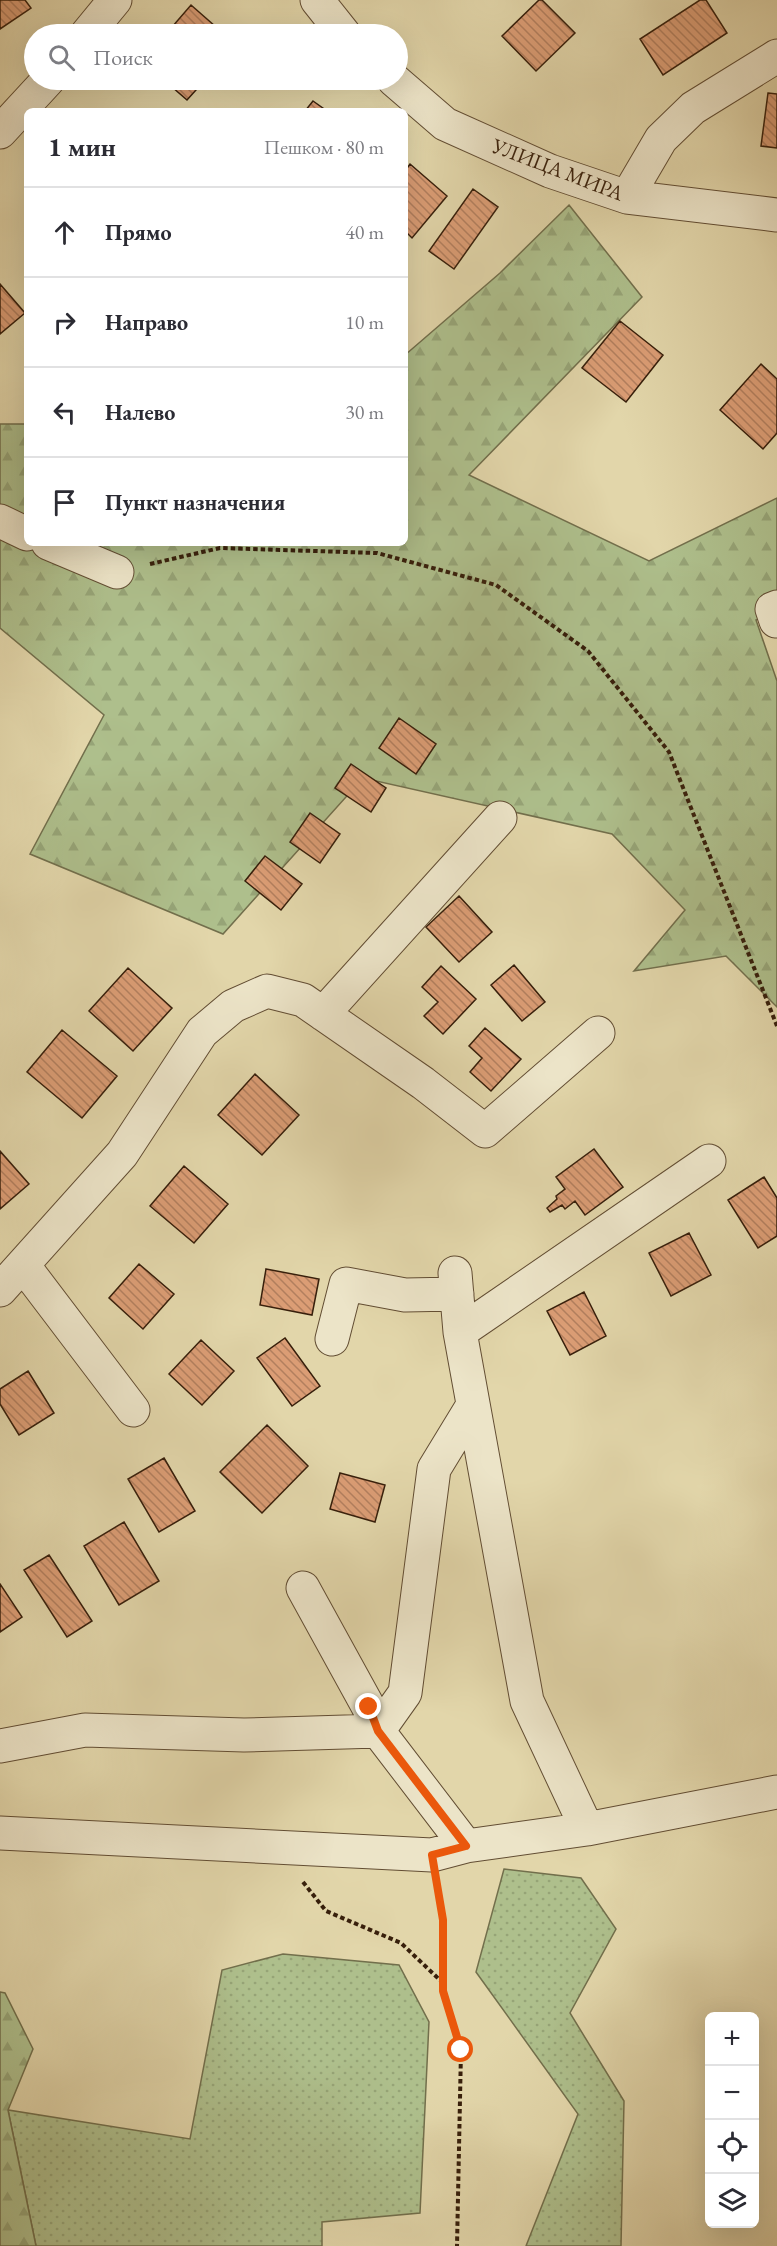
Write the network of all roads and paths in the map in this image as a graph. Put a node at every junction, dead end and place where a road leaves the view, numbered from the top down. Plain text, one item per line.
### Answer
1 (115, 0) edge
2 (317, 0) edge
3 (95, 24) edge
4 (336, 24) edge
5 (777, 56) edge
6 (39, 90) edge
7 (406, 90) edge
8 (0, 132) edge
9 (627, 197) junction
10 (777, 215) edge
11 (0, 521) edge
12 (24, 533) edge
13 (55, 546) edge
14 (117, 572) joint
15 (500, 818) dead end
16 (323, 1014) junction
17 (777, 1026) edge
18 (598, 1034) dead end
19 (709, 1161) dead end
20 (23, 1265) junction
21 (0, 1290) edge
22 (460, 1332) junction
23 (332, 1339) dead end
24 (473, 1405) junction
25 (133, 1410) dead end
26 (303, 1588) dead end
27 (378, 1731) junction
28 (0, 1746) edge
29 (777, 1792) edge
30 (587, 1829) junction
31 (0, 1833) edge
32 (466, 1846) junction
33 (276, 1847) junction
34 (432, 1855) junction
35 (443, 1983) junction
36 (457, 2246) edge

1 - 3 street
2 - 4 street
5 - 9 street
6 - 8 street
7 - 9 street, УЛИЦА МИРА
9 - 10 street, УЛИЦА МИРА
11 - 12 street
13 - 14 street
14 - 17 path
15 - 16 street
16 - 18 street
16 - 20 street
19 - 22 street
20 - 21 street
20 - 25 street
22 - 23 street
22 - 24 street
24 - 27 street
24 - 30 street
26 - 27 street
27 - 28 street
27 - 32 street
29 - 30 street
30 - 32 street
31 - 33 street
32 - 34 street
33 - 34 street
33 - 35 path
34 - 35 path
35 - 36 path

